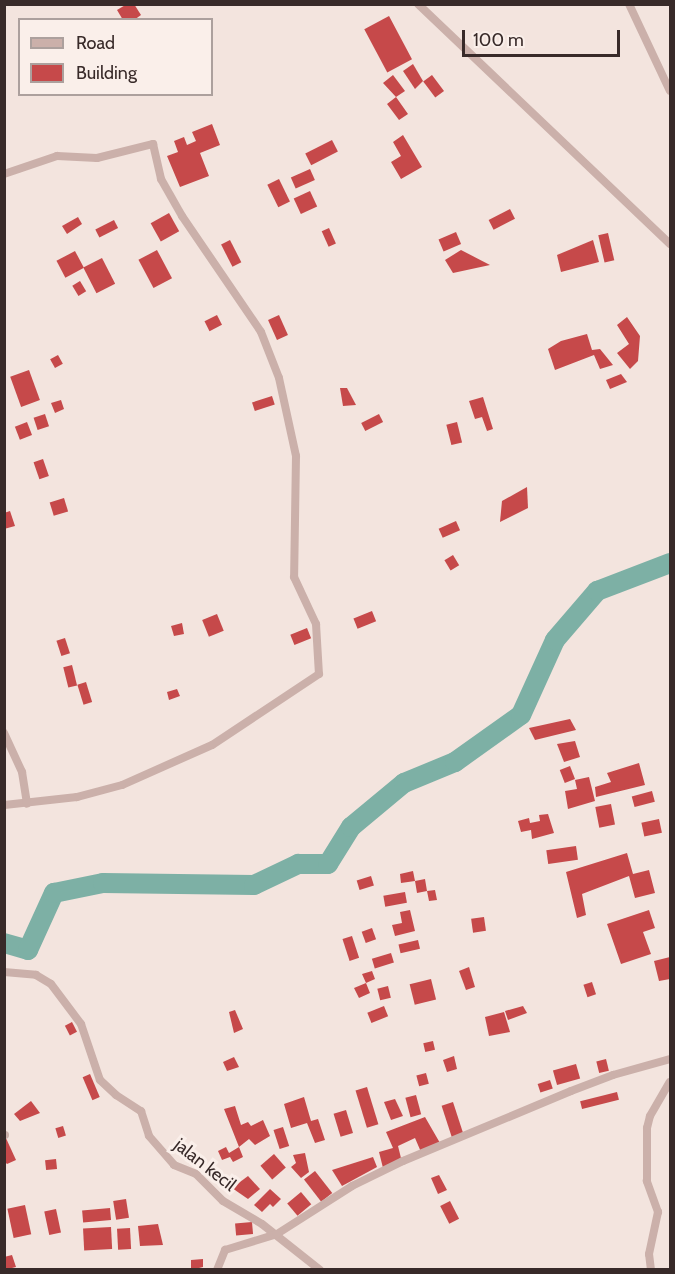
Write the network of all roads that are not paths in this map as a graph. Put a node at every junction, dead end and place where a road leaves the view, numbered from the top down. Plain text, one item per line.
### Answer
1 (418, 4) edge
2 (629, 4) edge
3 (670, 92) edge
4 (4, 174) edge
5 (670, 244) edge
6 (4, 733) edge
7 (27, 804) junction
8 (4, 805) edge
9 (4, 972) edge
10 (670, 1059) edge
11 (670, 1082) edge
12 (276, 1234) junction
13 (217, 1269) edge
14 (320, 1269) edge
15 (651, 1269) edge

1 - 5 street
2 - 3 street
4 - 7 street
6 - 7 street
7 - 8 street
9 - 12 street, jalan kecil
10 - 12 street
11 - 15 street
12 - 13 street
12 - 14 street, jalan kecil

